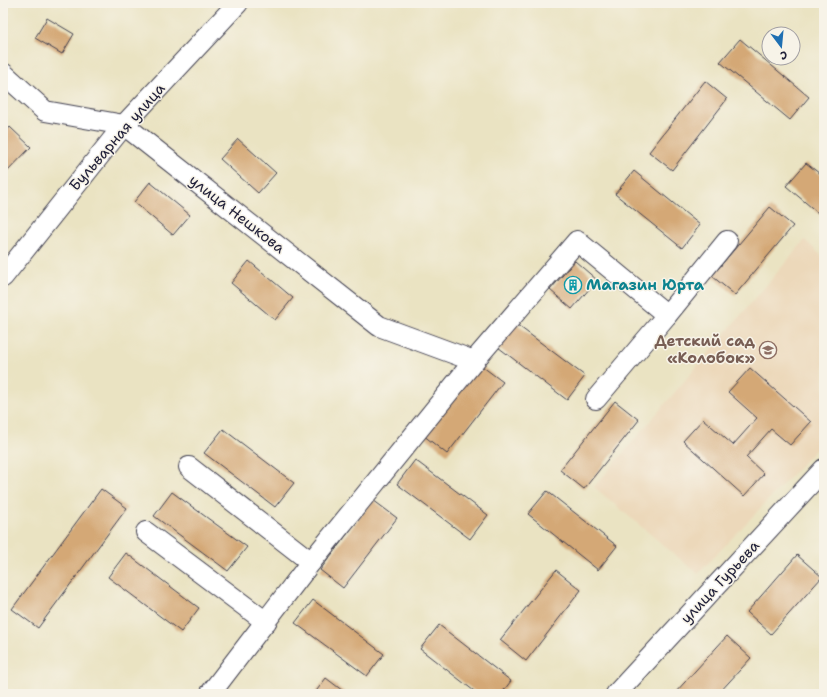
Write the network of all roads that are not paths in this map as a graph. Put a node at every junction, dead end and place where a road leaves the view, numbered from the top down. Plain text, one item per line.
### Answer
1 (238, 3) edge
2 (3, 73) edge
3 (124, 125) junction
4 (727, 241) dead end
5 (3, 277) edge
6 (667, 315) junction
7 (474, 361) junction
8 (596, 399) dead end
9 (189, 468) dead end
10 (824, 469) edge
11 (146, 532) dead end
12 (311, 562) junction
13 (266, 622) junction
14 (210, 694) edge
15 (616, 694) edge

1 - 3 street, Бульварная улица
2 - 3 street, улица Нешкова
3 - 5 street, Бульварная улица
3 - 7 street, улица Нешкова
4 - 6 street
6 - 7 street
6 - 8 street
7 - 12 street
9 - 12 street
10 - 15 street, улица Гурьева
11 - 13 street
12 - 13 street
13 - 14 street

